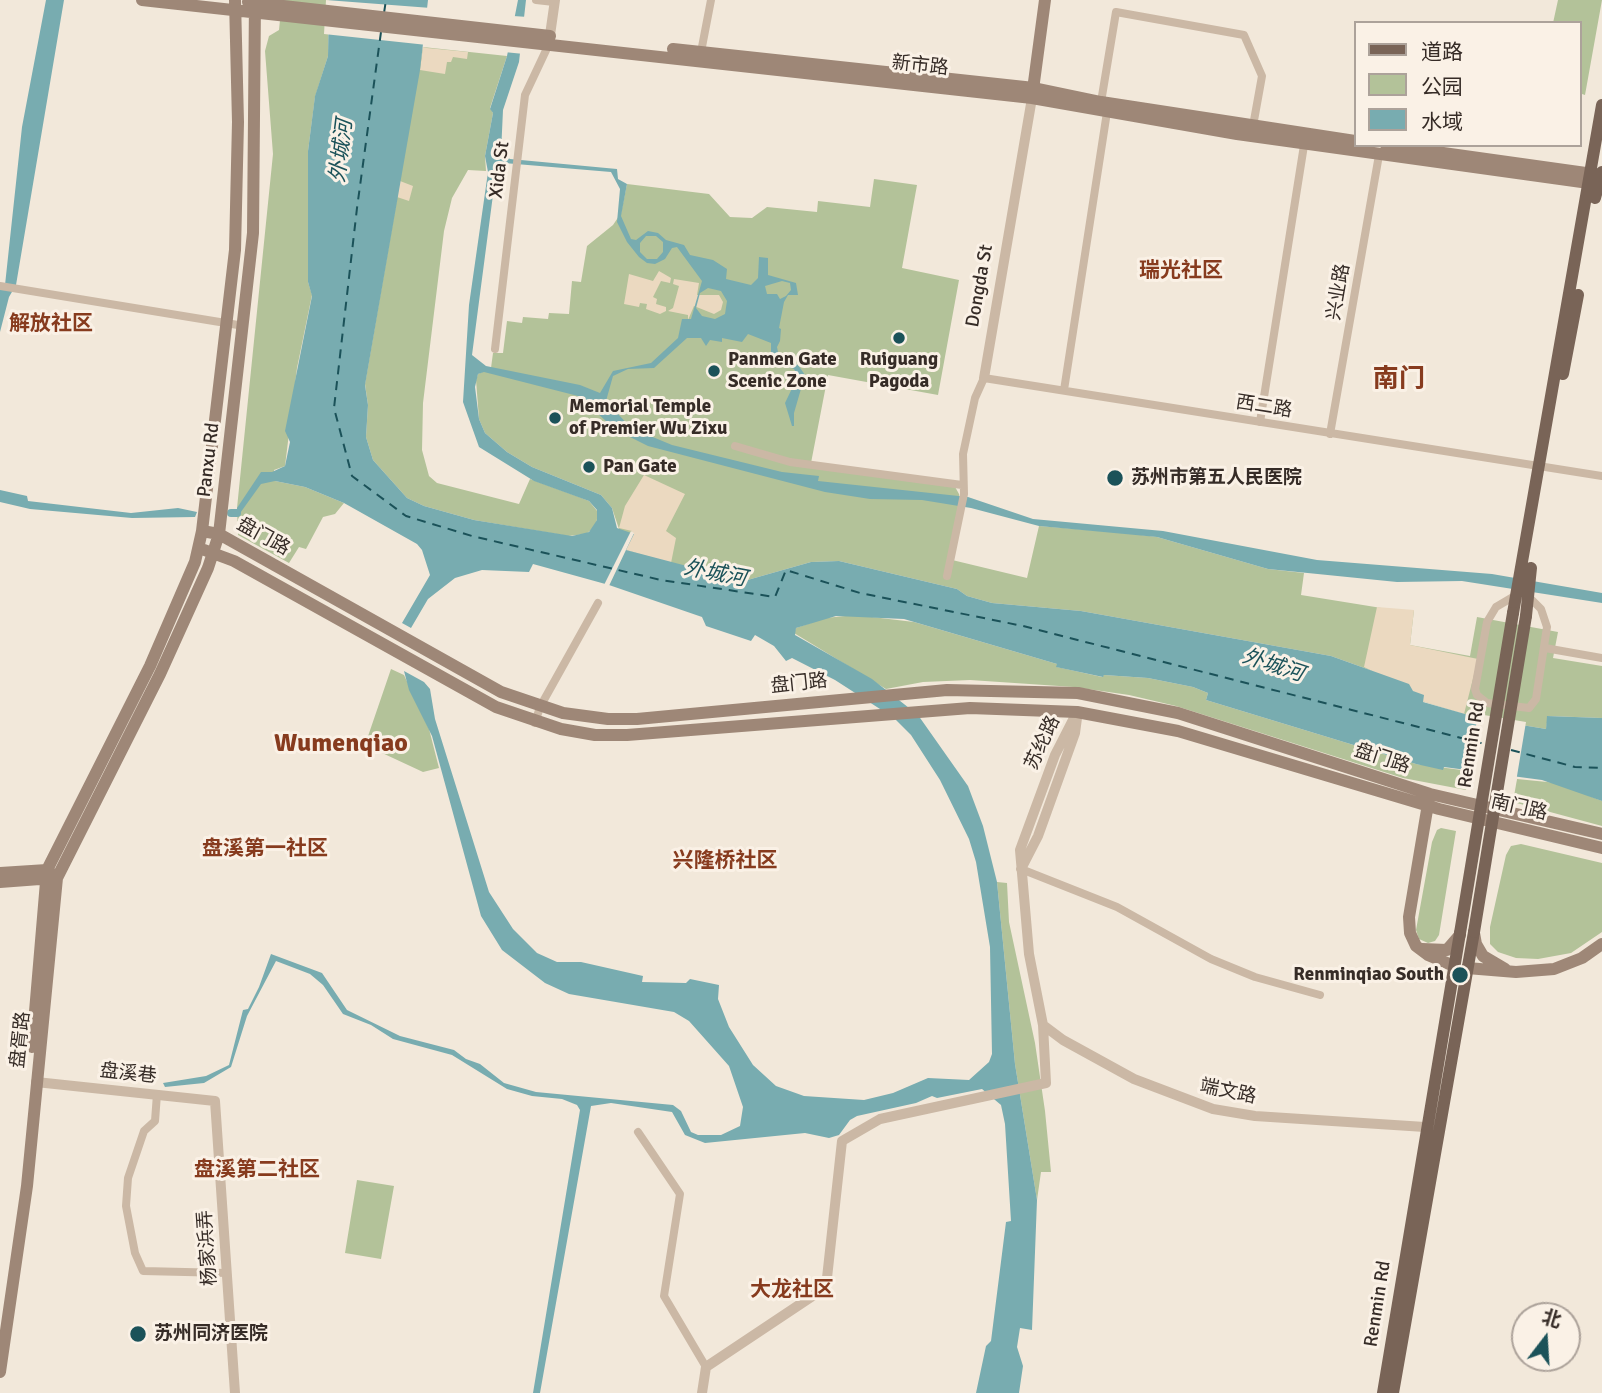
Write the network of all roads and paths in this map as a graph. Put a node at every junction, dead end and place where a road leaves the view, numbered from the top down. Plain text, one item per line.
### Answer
1 (142, 0) edge
2 (536, 0) edge
3 (711, 0) edge
4 (1045, 0) edge
5 (554, 1) edge
6 (232, 3) edge
7 (260, 7) edge
8 (549, 40) junction
9 (701, 52) junction
10 (1033, 93) junction
11 (1602, 104) edge
12 (1104, 107) junction
13 (1253, 126) junction
14 (1305, 139) junction
15 (1354, 141) edge
16 (1354, 146) edge
17 (1361, 147) edge
18 (1382, 150) edge
19 (1598, 178) edge
20 (238, 197) junction
21 (255, 198) junction
22 (1, 286) edge
23 (227, 323) junction
24 (244, 326) junction
25 (495, 349) dead end
26 (984, 378) junction
27 (1065, 390) junction
28 (1260, 422) junction
29 (1330, 434) junction
30 (735, 446) dead end
31 (1543, 467) junction
32 (1602, 477) edge
33 (963, 489) junction
34 (202, 531) junction
35 (219, 534) junction
36 (199, 548) junction
37 (214, 551) junction
38 (947, 576) dead end
39 (1523, 595) junction
40 (598, 603) dead end
41 (1545, 648) junction
42 (1602, 658) edge
43 (1079, 694) junction
44 (540, 706) junction
45 (1077, 712) junction
46 (535, 723) junction
47 (1429, 800) junction
48 (1602, 834) edge
49 (1602, 848) edge
50 (1021, 869) junction
51 (0, 873) edge
52 (50, 875) junction
53 (0, 881) edge
54 (1467, 932) junction
55 (1602, 944) edge
56 (1416, 946) junction
57 (1461, 967) junction
58 (1516, 972) junction
59 (1320, 995) dead end
60 (1043, 1025) junction
61 (36, 1082) junction
62 (157, 1094) junction
63 (215, 1101) joint
64 (1425, 1127) junction
65 (638, 1132) dead end
66 (227, 1272) junction
67 (0, 1331) edge
68 (706, 1367) junction
69 (0, 1372) edge
70 (235, 1393) edge
71 (702, 1393) edge
72 (1383, 1393) edge
73 (1393, 1393) edge

1 - 6 main road, 新市路
2 - 5 street
3 - 9 street
4 - 10 main road, Dongda St
5 - 8 street, Xida St
6 - 7 main road, 新市路
6 - 20 main road, Panxu Rd
7 - 8 main road, 新市路
7 - 21 main road, Panxu Rd
8 - 9 main road, 新市路
8 - 10 main road, 新市路
8 - 25 street, Xida St
9 - 10 main road, 新市路
10 - 12 main road, 新市路
10 - 26 street, Dongda St
11 - 19 main road, Renmin Rd
12 - 13 main road, 新市路
12 - 13 street
12 - 14 main road, 新市路
12 - 27 street
13 - 14 main road, 新市路
14 - 15 main road, 新市路
14 - 16 main road, 新市路
14 - 28 street
17 - 18 main road, 新市路
18 - 19 main road, 新市路
18 - 29 street, 兴业路
19 - 31 main road, Renmin Rd
20 - 21 main road
20 - 23 main road, Panxu Rd
21 - 24 main road, Panxu Rd
22 - 23 street
23 - 24 street
23 - 34 main road, Panxu Rd
24 - 35 main road, Panxu Rd
26 - 27 street, 西二路
26 - 33 street, Dongda St
27 - 28 street, 西二路
28 - 29 street, 西二路
29 - 31 street, 西二路
30 - 33 street
31 - 32 street, 西二路
31 - 39 main road, Renmin Rd
33 - 38 street, Dongda St
34 - 35 main road, 盘门路
34 - 36 main road, Panxu Rd
35 - 37 main road, Panxu Rd
35 - 44 main road, 盘门路
36 - 37 main road, 盘门路
36 - 52 main road, Panxu Rd
37 - 46 main road, 盘门路
37 - 52 main road, Panxu Rd
39 - 41 street
39 - 41 street
39 - 54 main road, Renmin Rd, bridge
40 - 44 street
41 - 42 street
43 - 44 main road, 盘门路
43 - 45 main road
43 - 47 main road, 盘门路
44 - 46 street
45 - 46 main road, 盘门路
45 - 47 main road, 盘门路
45 - 50 street, 苏纶路
47 - 48 main road, 南门路
47 - 49 main road, 南门路
47 - 56 main road
50 - 59 street
50 - 60 street
51 - 52 main road
52 - 53 main road
52 - 61 main road, 盘胥路
52 - 67 main road, 盘胥路
54 - 56 main road
54 - 57 main road, Renmin Rd
54 - 58 main road
55 - 58 main road
56 - 57 main road
57 - 58 main road
57 - 64 main road, Renmin Rd
57 - 73 main road, Renmin Rd
60 - 64 street, 端文路
60 - 68 street
61 - 62 street, 盘溪巷
61 - 69 main road, 盘胥路
62 - 63 street, 盘溪巷
62 - 66 street
63 - 66 street, 杨家浜弄
64 - 72 main road, Renmin Rd
65 - 68 street
66 - 70 street, 杨家浜弄
68 - 71 street

